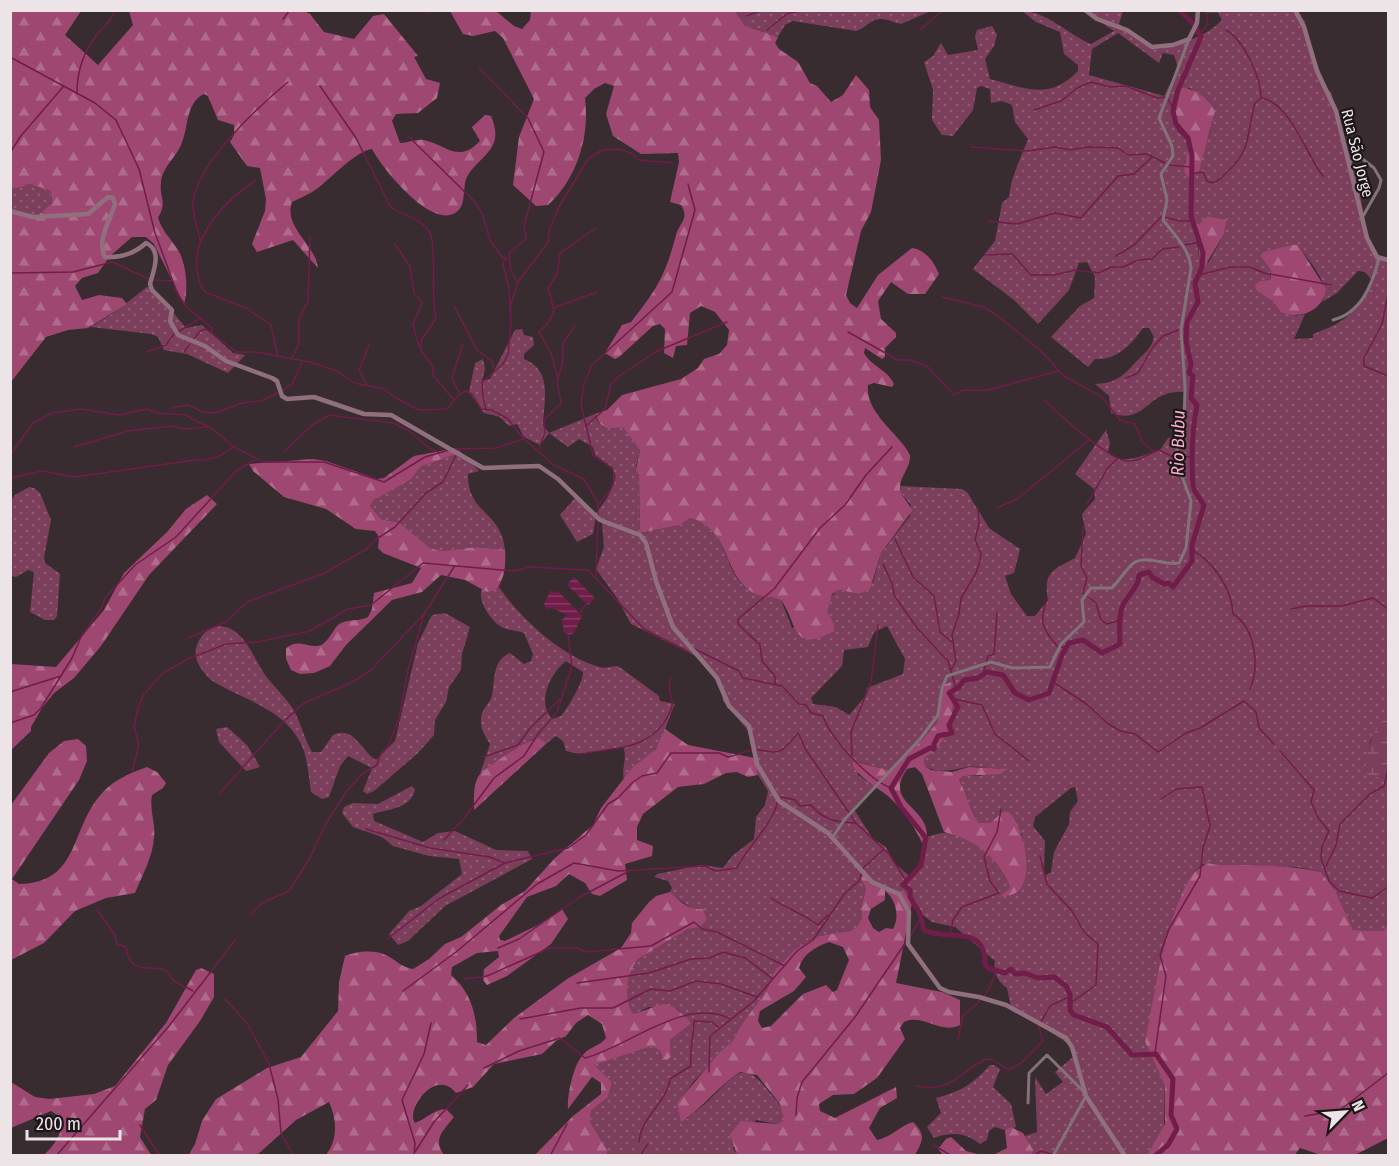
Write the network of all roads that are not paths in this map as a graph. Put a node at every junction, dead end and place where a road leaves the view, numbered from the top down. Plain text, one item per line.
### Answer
1 (1085, 10) edge
2 (1198, 10) edge
3 (1206, 10) edge
4 (1221, 10) edge
5 (1296, 10) edge
6 (1189, 39) junction
7 (1350, 162) junction
8 (10, 211) edge
9 (1362, 218) junction
10 (1379, 259) junction
11 (1389, 260) edge
12 (1333, 320) dead end
13 (832, 838) junction
14 (1086, 1095) junction
15 (1028, 1103) dead end
16 (1053, 1155) edge
17 (1125, 1155) edge

1 - 6 street
2 - 6 street
3 - 4 street
5 - 7 street, Rua São Jorge
6 - 13 street
7 - 9 street, Rua São Jorge
7 - 9 street
8 - 13 street
9 - 10 street, Rua São Jorge
10 - 11 street
10 - 12 street
13 - 14 street
14 - 15 street
14 - 16 street
14 - 17 street

